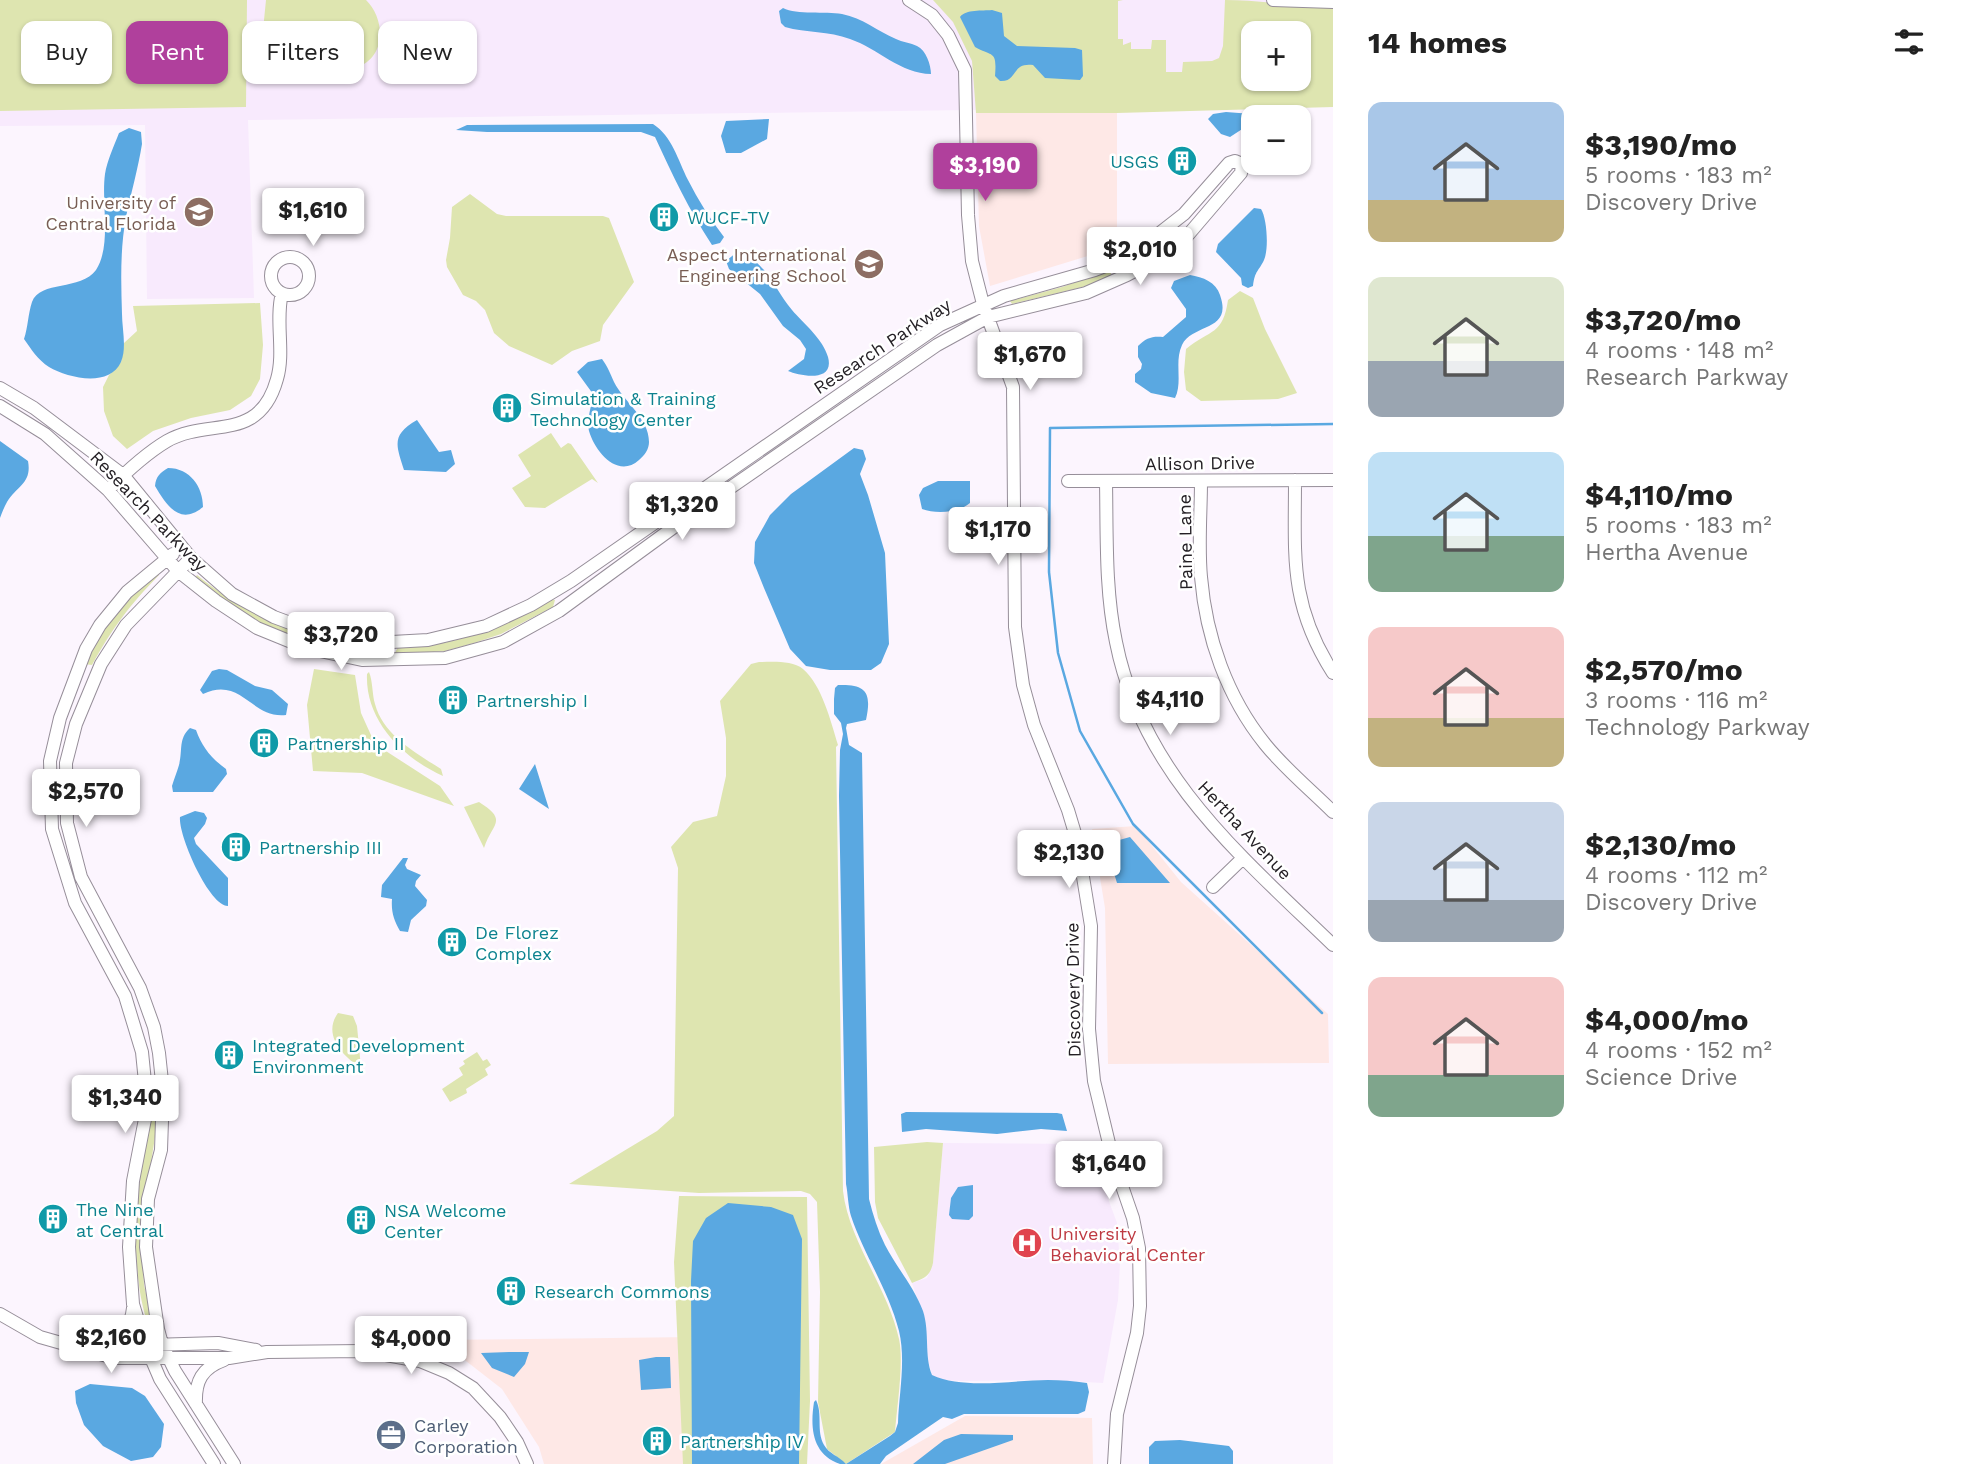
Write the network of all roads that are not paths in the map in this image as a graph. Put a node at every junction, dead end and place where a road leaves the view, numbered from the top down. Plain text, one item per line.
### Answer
1 (909, 0) edge
2 (1273, 0) edge
3 (1333, 2) edge
4 (282, 293) dead end
5 (983, 304) junction
6 (988, 317) junction
7 (0, 388) edge
8 (0, 406) edge
9 (123, 475) junction
10 (1295, 480) junction
11 (1333, 480) edge
12 (1068, 481) dead end
13 (1201, 481) junction
14 (1106, 482) junction
15 (108, 490) junction
16 (181, 547) junction
17 (191, 558) junction
18 (168, 559) junction
19 (178, 571) junction
20 (374, 643) junction
21 (362, 660) junction
22 (378, 660) junction
23 (1333, 673) edge
24 (1333, 812) edge
25 (75, 855) junction
26 (1243, 858) junction
27 (61, 859) junction
28 (1213, 887) dead end
29 (1333, 944) edge
30 (140, 988) junction
31 (125, 996) junction
32 (163, 1091) junction
33 (146, 1092) junction
34 (133, 1304) junction
35 (0, 1314) edge
36 (107, 1344) junction
37 (145, 1344) junction
38 (162, 1344) junction
39 (76, 1347) junction
40 (267, 1352) junction
41 (151, 1358) junction
42 (168, 1358) junction
43 (229, 1358) junction
44 (196, 1405) junction
45 (214, 1464) edge
46 (234, 1464) edge
47 (527, 1464) edge
48 (1114, 1464) edge

1 - 5 street, Discovery Drive
2 - 3 street
4 - 9 street
5 - 6 street, Discovery Drive
5 - 6 street, Research Parkway
5 - 20 street, Research Parkway
6 - 22 street, Research Parkway
6 - 48 street, Discovery Drive
7 - 9 street, Research Parkway
8 - 15 street, Research Parkway
9 - 15 street
9 - 16 street, Research Parkway
10 - 11 street, Allison Drive
10 - 13 street, Allison Drive
10 - 23 street
12 - 14 street, Allison Drive
13 - 14 street, Allison Drive
13 - 24 street, Paine Lane
14 - 26 street, Hertha Avenue
15 - 18 street, Research Parkway
16 - 17 street, Research Parkway
16 - 18 street
17 - 19 street
17 - 20 street, Research Parkway
18 - 19 street, Research Parkway
18 - 27 street
19 - 21 street, Research Parkway
19 - 25 street
20 - 21 street
20 - 22 street
21 - 22 street, Research Parkway
25 - 27 street
25 - 30 street
26 - 28 street
26 - 29 street, Hertha Avenue
27 - 31 street
30 - 31 street
30 - 32 street
31 - 33 street
32 - 33 street
32 - 38 street
33 - 34 street
34 - 36 street
34 - 37 street
35 - 39 street
36 - 37 street
36 - 39 street
37 - 38 street
37 - 41 street
38 - 40 street
38 - 42 street
39 - 41 street
40 - 43 street
40 - 47 street
41 - 42 street
41 - 45 street
42 - 43 street
42 - 44 street
43 - 44 street
44 - 46 street

